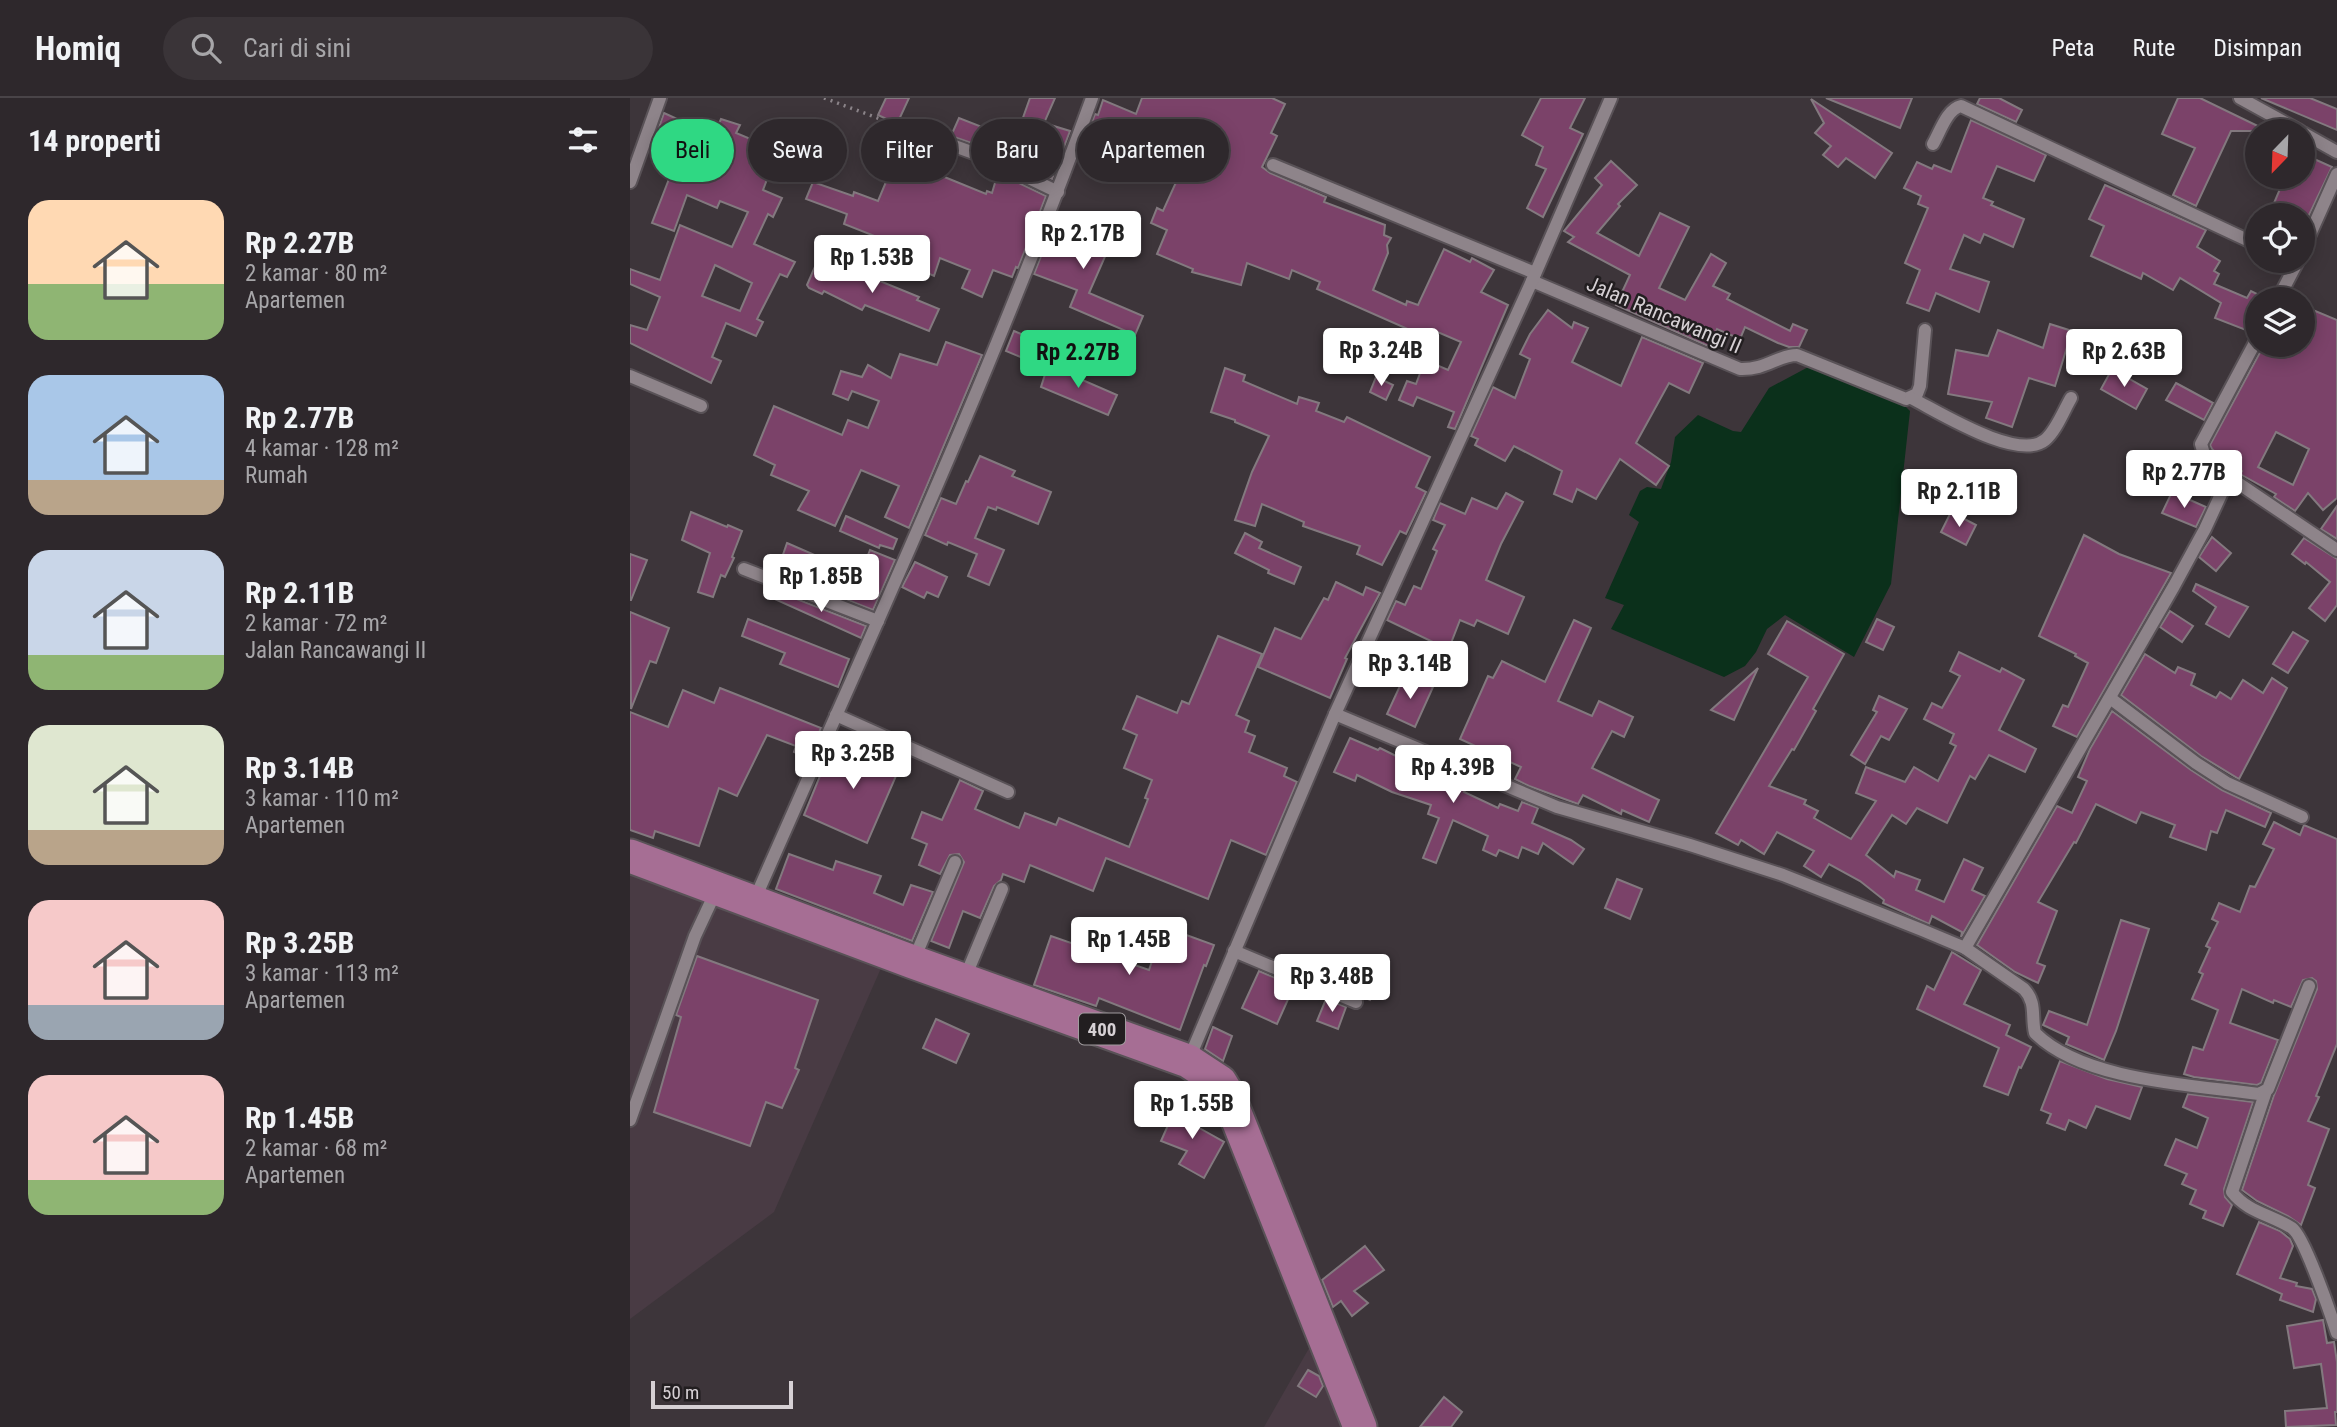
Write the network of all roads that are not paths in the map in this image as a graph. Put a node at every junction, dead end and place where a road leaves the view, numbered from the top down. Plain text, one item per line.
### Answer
1 (660, 98) edge
2 (1092, 98) edge
3 (1611, 98) edge
4 (2240, 98) edge
5 (2278, 119) edge
6 (2315, 140) edge
7 (1933, 144) dead end
8 (957, 147) edge
9 (2337, 152) edge
10 (1273, 165) dead end
11 (2337, 174) edge
12 (630, 182) edge
13 (1058, 192) junction
14 (2315, 223) edge
15 (2245, 239) edge
16 (1534, 277) junction
17 (1925, 330) dead end
18 (2248, 357) edge
19 (630, 376) edge
20 (1911, 398) junction
21 (2071, 398) dead end
22 (701, 406) dead end
23 (2229, 477) junction
24 (2337, 550) edge
25 (744, 569) dead end
26 (878, 621) junction
27 (2110, 698) junction
28 (1335, 714) junction
29 (836, 715) junction
30 (1009, 792) dead end
31 (2302, 817) dead end
32 (630, 856) edge
33 (955, 862) dead end
34 (717, 888) junction
35 (1002, 889) dead end
36 (753, 902) junction
37 (1965, 948) junction
38 (1234, 951) junction
39 (913, 962) junction
40 (964, 980) junction
41 (2309, 986) dead end
42 (1356, 1002) dead end
43 (1188, 1060) junction
44 (2266, 1091) junction
45 (630, 1120) edge
46 (2337, 1333) edge
47 (1360, 1427) edge

1 - 12 street
2 - 13 street
3 - 16 street
4 - 5 street
6 - 9 street
7 - 15 street
8 - 13 street
10 - 16 street, Jalan Rancawangi II
11 - 14 street
13 - 26 street
16 - 20 street, Jalan Rancawangi II
16 - 28 street
17 - 20 street
18 - 23 street
19 - 22 street
20 - 21 street, Jalan Rancawangi II
23 - 24 street
23 - 27 street
25 - 26 street
26 - 29 street
27 - 31 street
27 - 37 street
28 - 37 street
28 - 38 street
29 - 30 street
29 - 36 street
32 - 34 main road, 400
33 - 39 street
34 - 36 main road, 400
34 - 45 street
35 - 40 street
36 - 39 main road, 400
37 - 44 street
38 - 42 street
38 - 43 street
39 - 40 main road, 400
40 - 43 main road, 400
41 - 44 street
43 - 47 main road, 400
44 - 46 street

